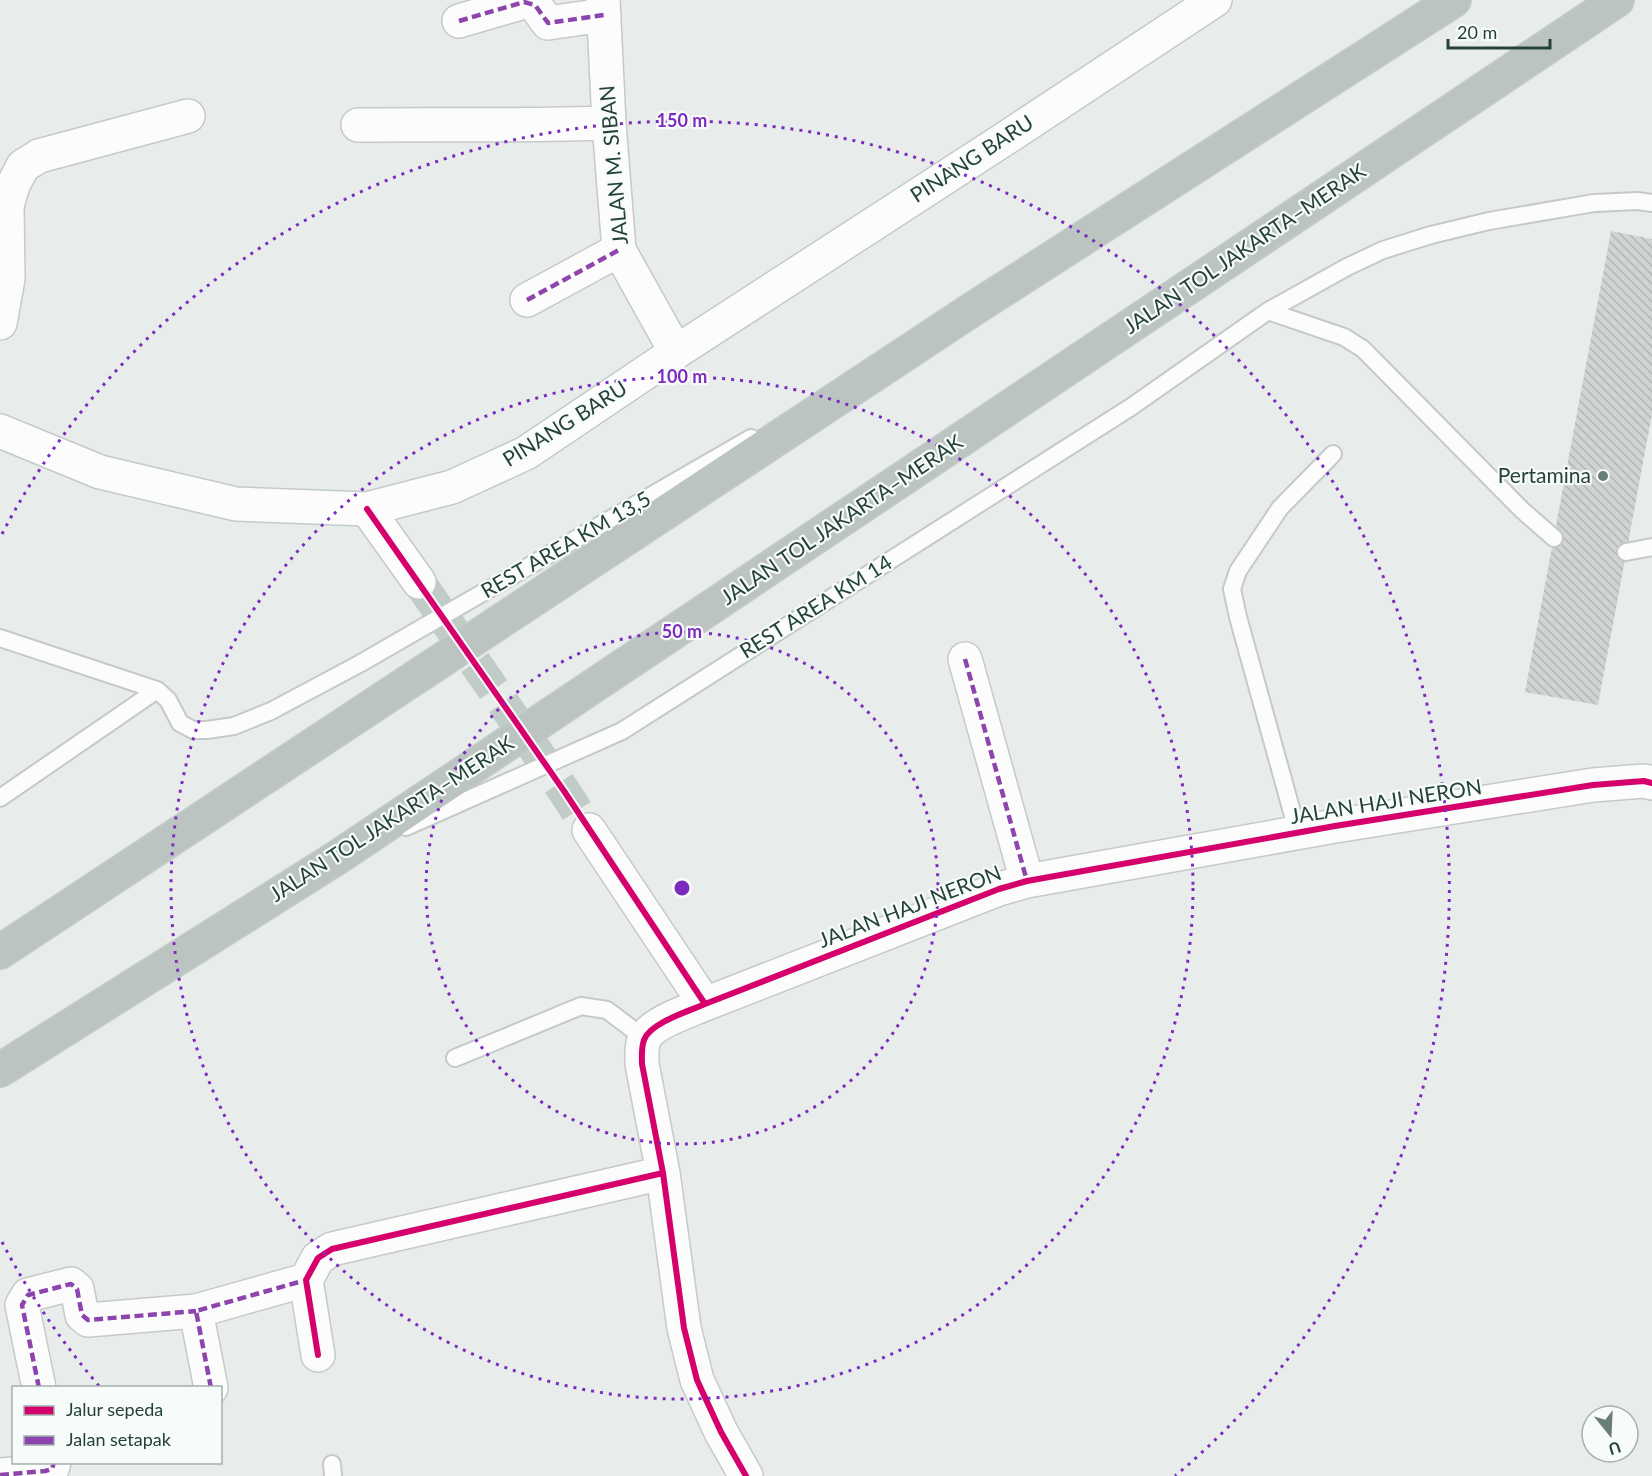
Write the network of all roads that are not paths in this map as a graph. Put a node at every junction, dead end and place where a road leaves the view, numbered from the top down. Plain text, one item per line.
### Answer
1 (1215, 0) edge
2 (1454, 0) edge
3 (1617, 0) edge
4 (604, 8) edge
5 (459, 21) dead end
6 (188, 116) dead end
7 (609, 123) junction
8 (358, 125) dead end
9 (1652, 203) edge
10 (619, 250) junction
11 (527, 300) dead end
12 (976, 307) junction
13 (1268, 311) junction
14 (0, 323) edge
15 (676, 352) junction
16 (0, 431) edge
17 (1333, 454) dead end
18 (367, 508) junction
19 (1554, 538) dead end
20 (1652, 547) edge
21 (1626, 552) dead end
22 (419, 582) tunnel mouth
23 (0, 638) edge
24 (966, 659) dead end
25 (157, 690) junction
26 (1652, 783) edge
27 (0, 798) edge
28 (589, 830) tunnel mouth
29 (1297, 833) junction
30 (338, 857) junction
31 (1027, 881) junction
32 (0, 952) edge
33 (678, 1018) junction
34 (455, 1058) dead end
35 (0, 1070) edge
36 (663, 1173) junction
37 (306, 1280) junction
38 (196, 1311) junction
39 (318, 1355) dead end
40 (39, 1386) edge
41 (212, 1386) edge
42 (53, 1464) edge
43 (0, 1475) edge
44 (746, 1476) edge

1 - 15 street, PINANG BARU
2 - 12 highway
3 - 30 highway, JALAN TOL JAKARTA–MERAK
4 - 5 street
4 - 7 street, JALAN M. SIBAN
6 - 14 street
7 - 8 street
7 - 10 street, JALAN M. SIBAN
9 - 13 lane, REST AREA KM 14
10 - 11 street
10 - 15 street, JALAN M. SIBAN
12 - 25 lane, REST AREA KM 13,5
12 - 32 highway
13 - 19 lane
13 - 30 lane, REST AREA KM 14
15 - 18 street, PINANG BARU
16 - 18 street, PINANG BARU
17 - 29 lane
18 - 22 street
20 - 21 lane
23 - 25 lane
24 - 31 street
25 - 27 lane
26 - 29 street, JALAN HAJI NERON
28 - 33 street
29 - 31 street, JALAN HAJI NERON
30 - 35 highway, JALAN TOL JAKARTA–MERAK
31 - 33 street, JALAN HAJI NERON
33 - 34 lane
33 - 36 street
36 - 37 street
36 - 44 street
37 - 38 street
37 - 39 street
38 - 40 street
38 - 41 street
42 - 43 street

